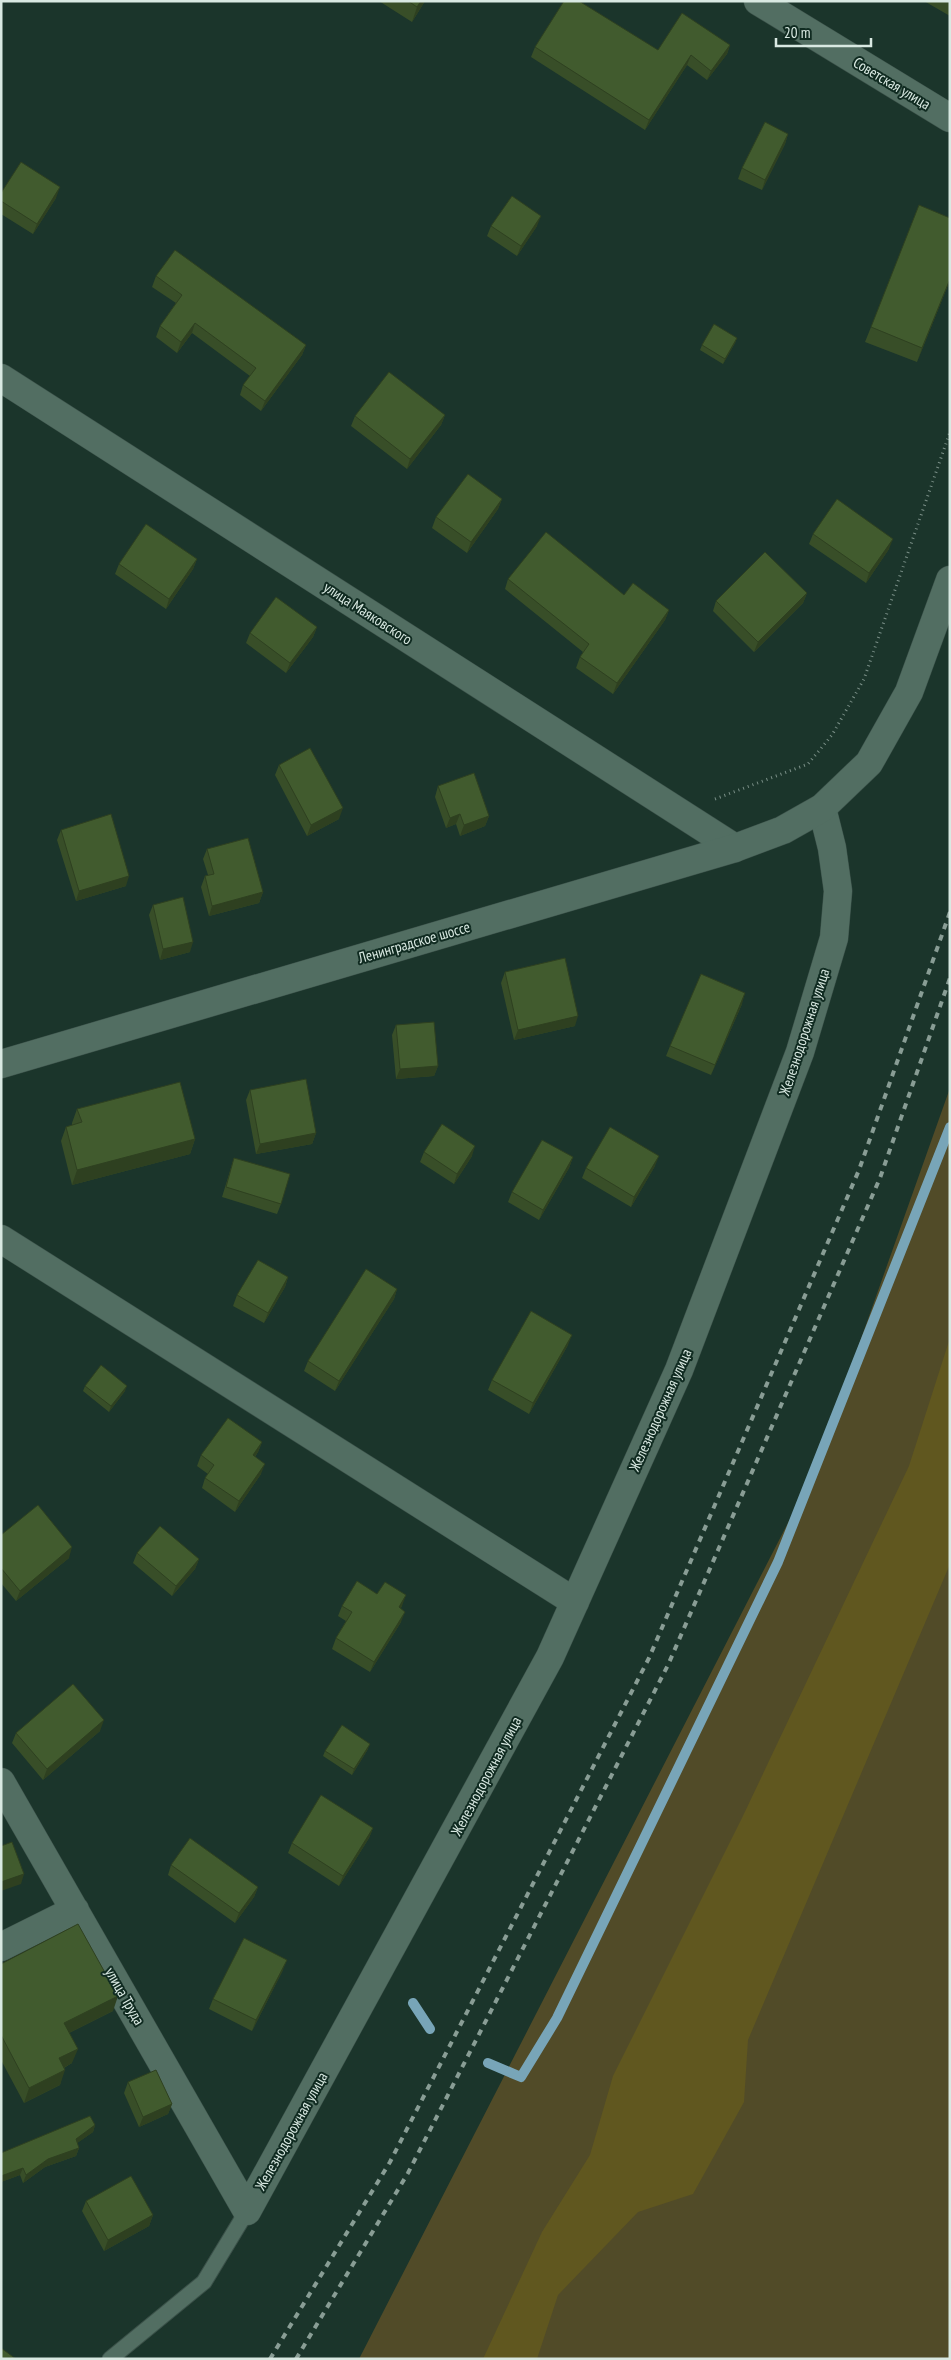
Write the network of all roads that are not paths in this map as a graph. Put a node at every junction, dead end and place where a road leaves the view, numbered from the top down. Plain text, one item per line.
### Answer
1 (758, 1) edge
2 (950, 118) edge
3 (1, 378) edge
4 (950, 580) edge
5 (822, 808) junction
6 (735, 848) junction
7 (1, 1064) edge
8 (1, 1239) edge
9 (575, 1602) junction
10 (1, 1782) edge
11 (75, 1910) junction
12 (1, 1946) edge
13 (247, 2212) junction
14 (110, 2359) edge

1 - 2 street, Советская улица
3 - 6 street, улица Маяковского
4 - 5 street
5 - 6 street, Ленинградское шоссе
5 - 9 street, Железнодорожная улица
6 - 7 street, Ленинградское шоссе
8 - 9 street
9 - 13 street, Железнодорожная улица
10 - 11 street, улица Труда
11 - 12 street
11 - 13 street, улица Труда
13 - 14 lane

